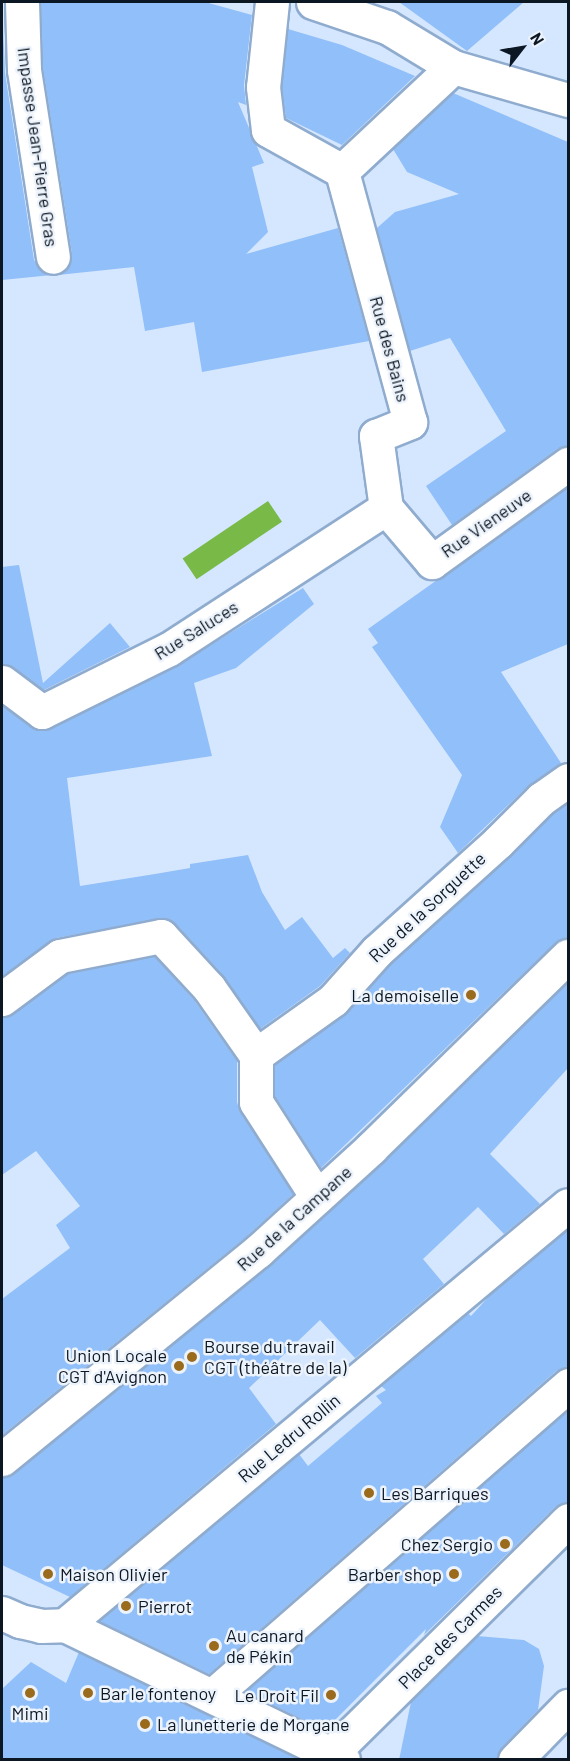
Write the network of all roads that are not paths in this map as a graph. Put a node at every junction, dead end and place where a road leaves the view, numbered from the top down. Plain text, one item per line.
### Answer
1 (22, 2) edge
2 (272, 2) edge
3 (314, 2) edge
4 (378, 14) edge
5 (453, 67) junction
6 (568, 100) edge
7 (342, 171) junction
8 (53, 257) dead end
9 (568, 464) edge
10 (386, 508) junction
11 (2, 682) edge
12 (568, 780) edge
13 (568, 956) edge
14 (2, 999) edge
15 (256, 1055) junction
16 (318, 1197) junction
17 (568, 1205) edge
18 (568, 1385) edge
19 (2, 1459) edge
20 (562, 1538) edge
21 (26, 1624) edge
22 (212, 1696) junction
23 (568, 1706) edge
24 (337, 1757) edge
25 (515, 1760) edge

1 - 8 street, Impasse Jean-Pierre Gras
2 - 7 street
3 - 4 street
4 - 5 street
5 - 6 street
5 - 7 street
7 - 10 street, Rue des Bains
9 - 10 street, Rue Vieneuve
10 - 11 street, Rue Saluces
12 - 15 street, Rue de la Sorguette
13 - 16 street, Rue de la Campane
14 - 15 street
15 - 16 street
16 - 19 street, Rue de la Campane
17 - 21 street, Rue Ledru Rollin
18 - 22 street
20 - 24 street, Place des Carmes
21 - 22 street
22 - 24 street
23 - 25 street

